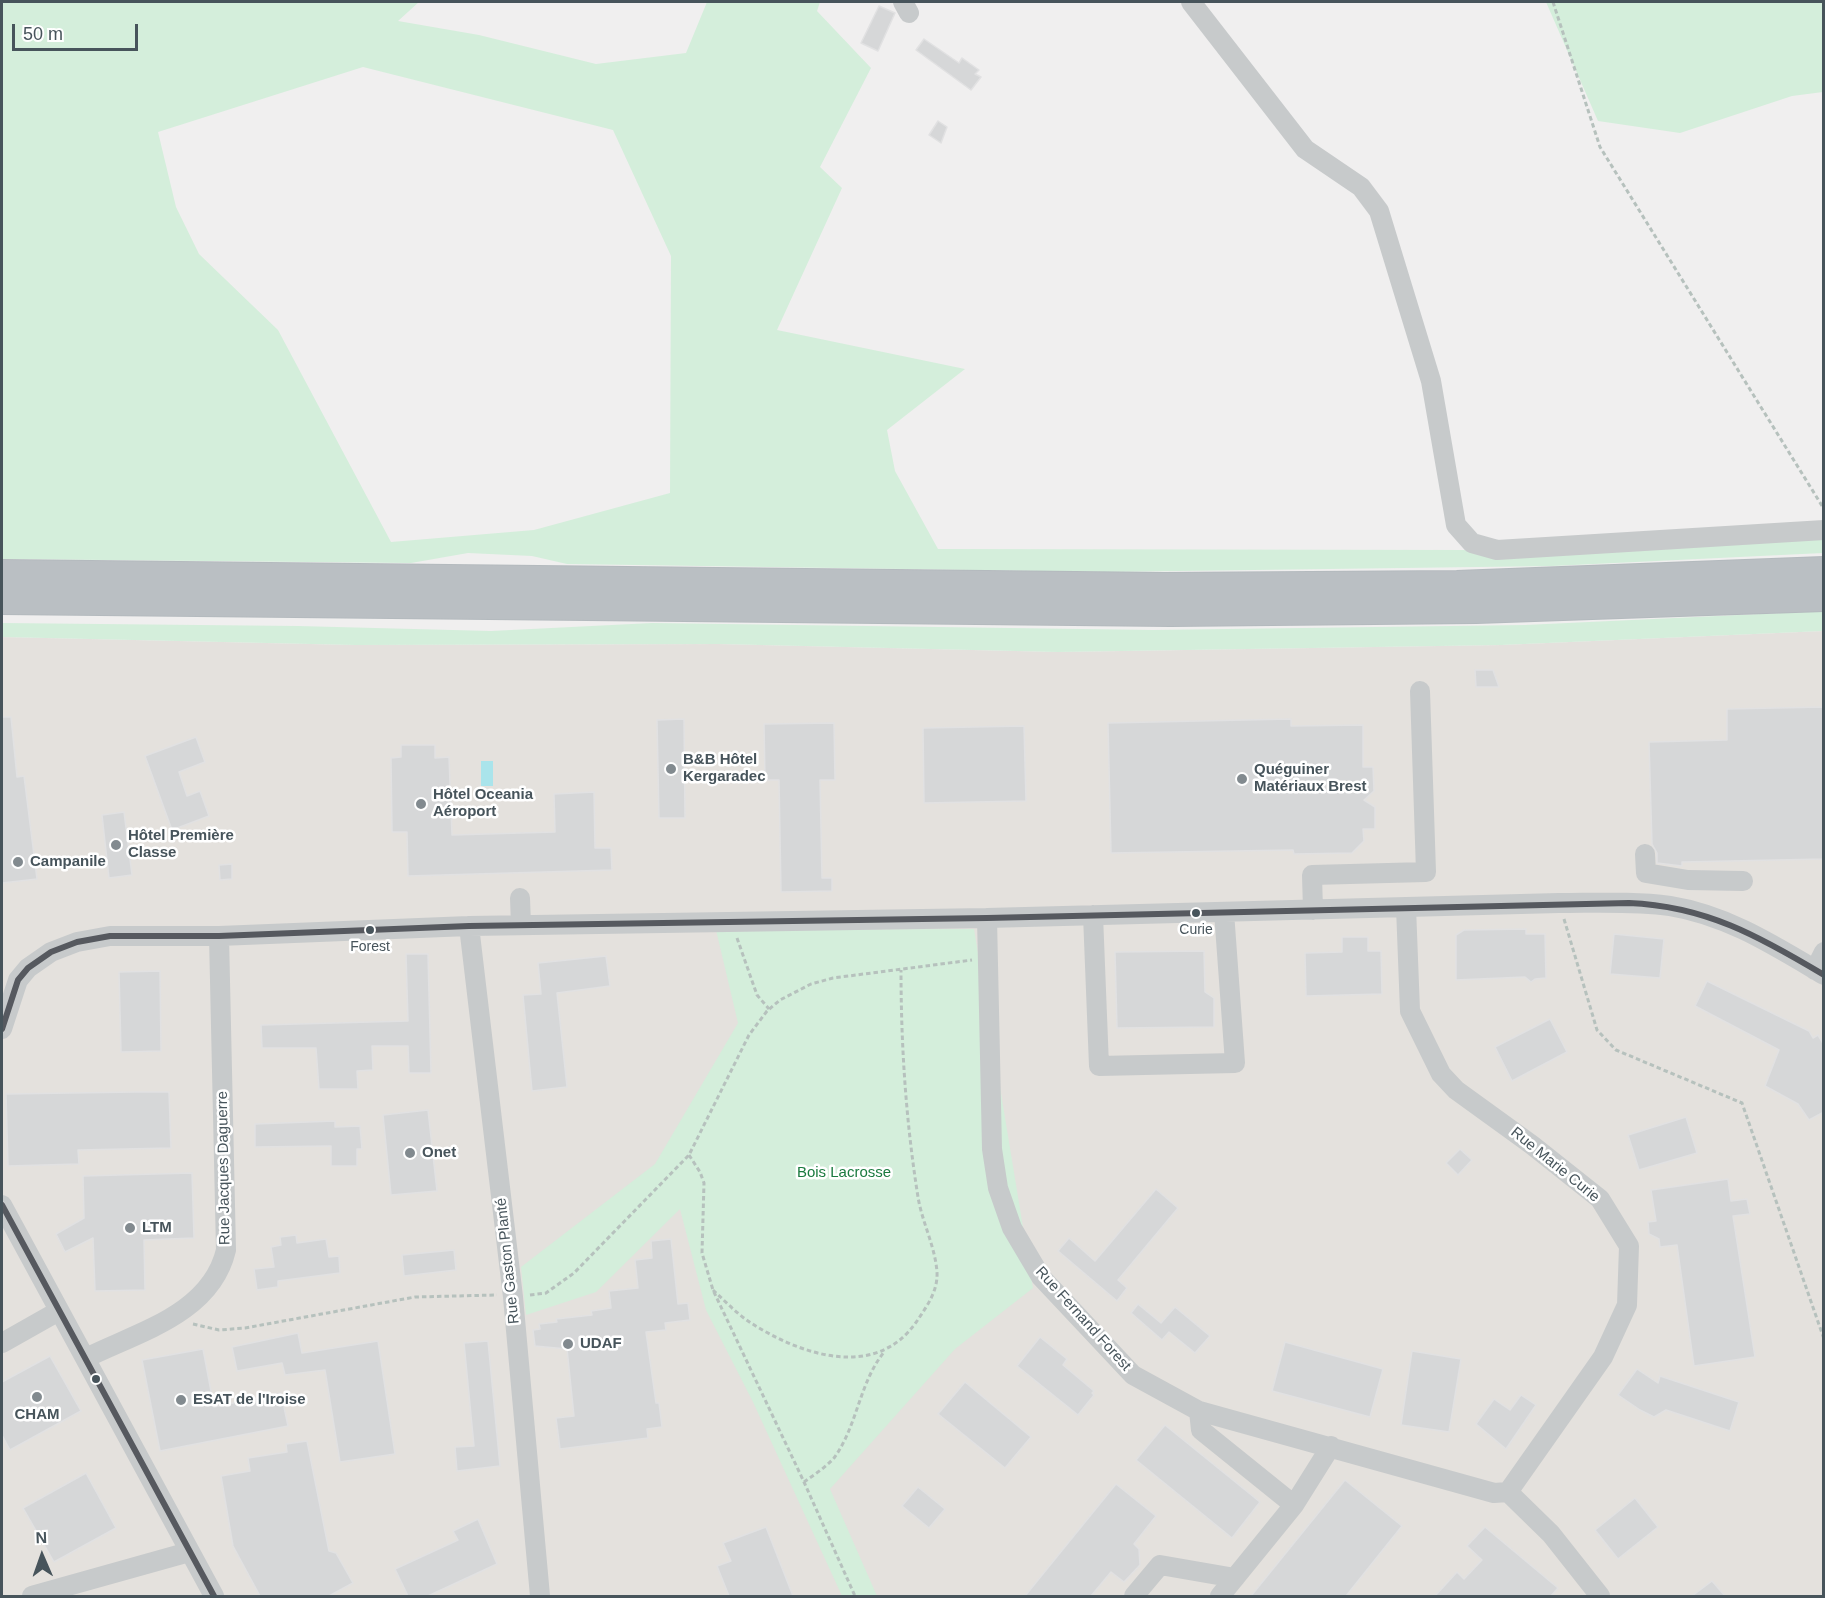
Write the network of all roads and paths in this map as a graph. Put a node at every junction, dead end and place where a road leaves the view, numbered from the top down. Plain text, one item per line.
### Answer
1 (1191, 2) edge
2 (1552, 2) edge
3 (1824, 509) edge
4 (1824, 530) edge
5 (1824, 570) edge
6 (4, 594) edge
7 (1824, 597) edge
8 (1420, 691) dead end
9 (1645, 854) dead end
10 (1743, 881) dead end
11 (520, 898) dead end
12 (1560, 903) junction
13 (1406, 907) junction
14 (1312, 910) junction
15 (1224, 912) junction
16 (1093, 915) junction
17 (987, 918) junction
18 (733, 922) junction
19 (521, 925) junction
20 (469, 926) junction
21 (219, 936) junction
22 (1824, 952) edge
23 (988, 955) junction
24 (902, 970) junction
25 (1819, 973) edge
26 (10, 977) edge
27 (769, 1010) junction
28 (2, 1029) edge
29 (689, 1155) junction
30 (2, 1205) edge
31 (713, 1290) junction
32 (513, 1297) junction
33 (57, 1312) junction
34 (175, 1316) junction
35 (1824, 1339) edge
36 (2, 1343) edge
37 (886, 1350) junction
38 (86, 1358) junction
39 (1199, 1411) junction
40 (1331, 1446) junction
41 (804, 1482) junction
42 (1508, 1492) junction
43 (1294, 1505) junction
44 (189, 1552) junction
45 (1235, 1578) junction
46 (32, 1596) edge
47 (214, 1596) edge
48 (540, 1596) edge
49 (855, 1596) edge
50 (1134, 1596) edge
51 (1220, 1596) edge
52 (1600, 1596) edge

1 - 4 street
2 - 3 path
5 - 6 highway
6 - 7 highway
8 - 14 street
9 - 10 street
11 - 19 street
12 - 13 street
12 - 25 street
12 - 35 path
13 - 14 street
13 - 42 street, Rue Marie Curie
14 - 15 street
15 - 16 street
15 - 16 street
16 - 17 street
17 - 18 street
17 - 23 street, Rue Fernand Forest
18 - 19 street
18 - 27 path
19 - 20 street
20 - 21 street
20 - 32 street, Rue Gaston Planté
21 - 26 street
21 - 34 street, Rue Jacques Daguerre
22 - 25 street
23 - 24 path
23 - 39 street, Rue Fernand Forest
24 - 27 path
24 - 37 path
26 - 28 street
27 - 29 path
29 - 31 path
29 - 32 path
30 - 33 street
31 - 37 path
31 - 41 path
32 - 34 path
32 - 48 street, Rue Gaston Planté
33 - 36 street
33 - 38 street
34 - 38 street, Rue Jacques Daguerre
37 - 41 path
38 - 44 street
39 - 40 street, Rue Fernand Forest
39 - 43 street
40 - 42 street, Rue Fernand Forest
40 - 43 street
41 - 49 path
42 - 52 street
43 - 45 street
44 - 46 street
44 - 47 street
45 - 50 street
45 - 51 street

